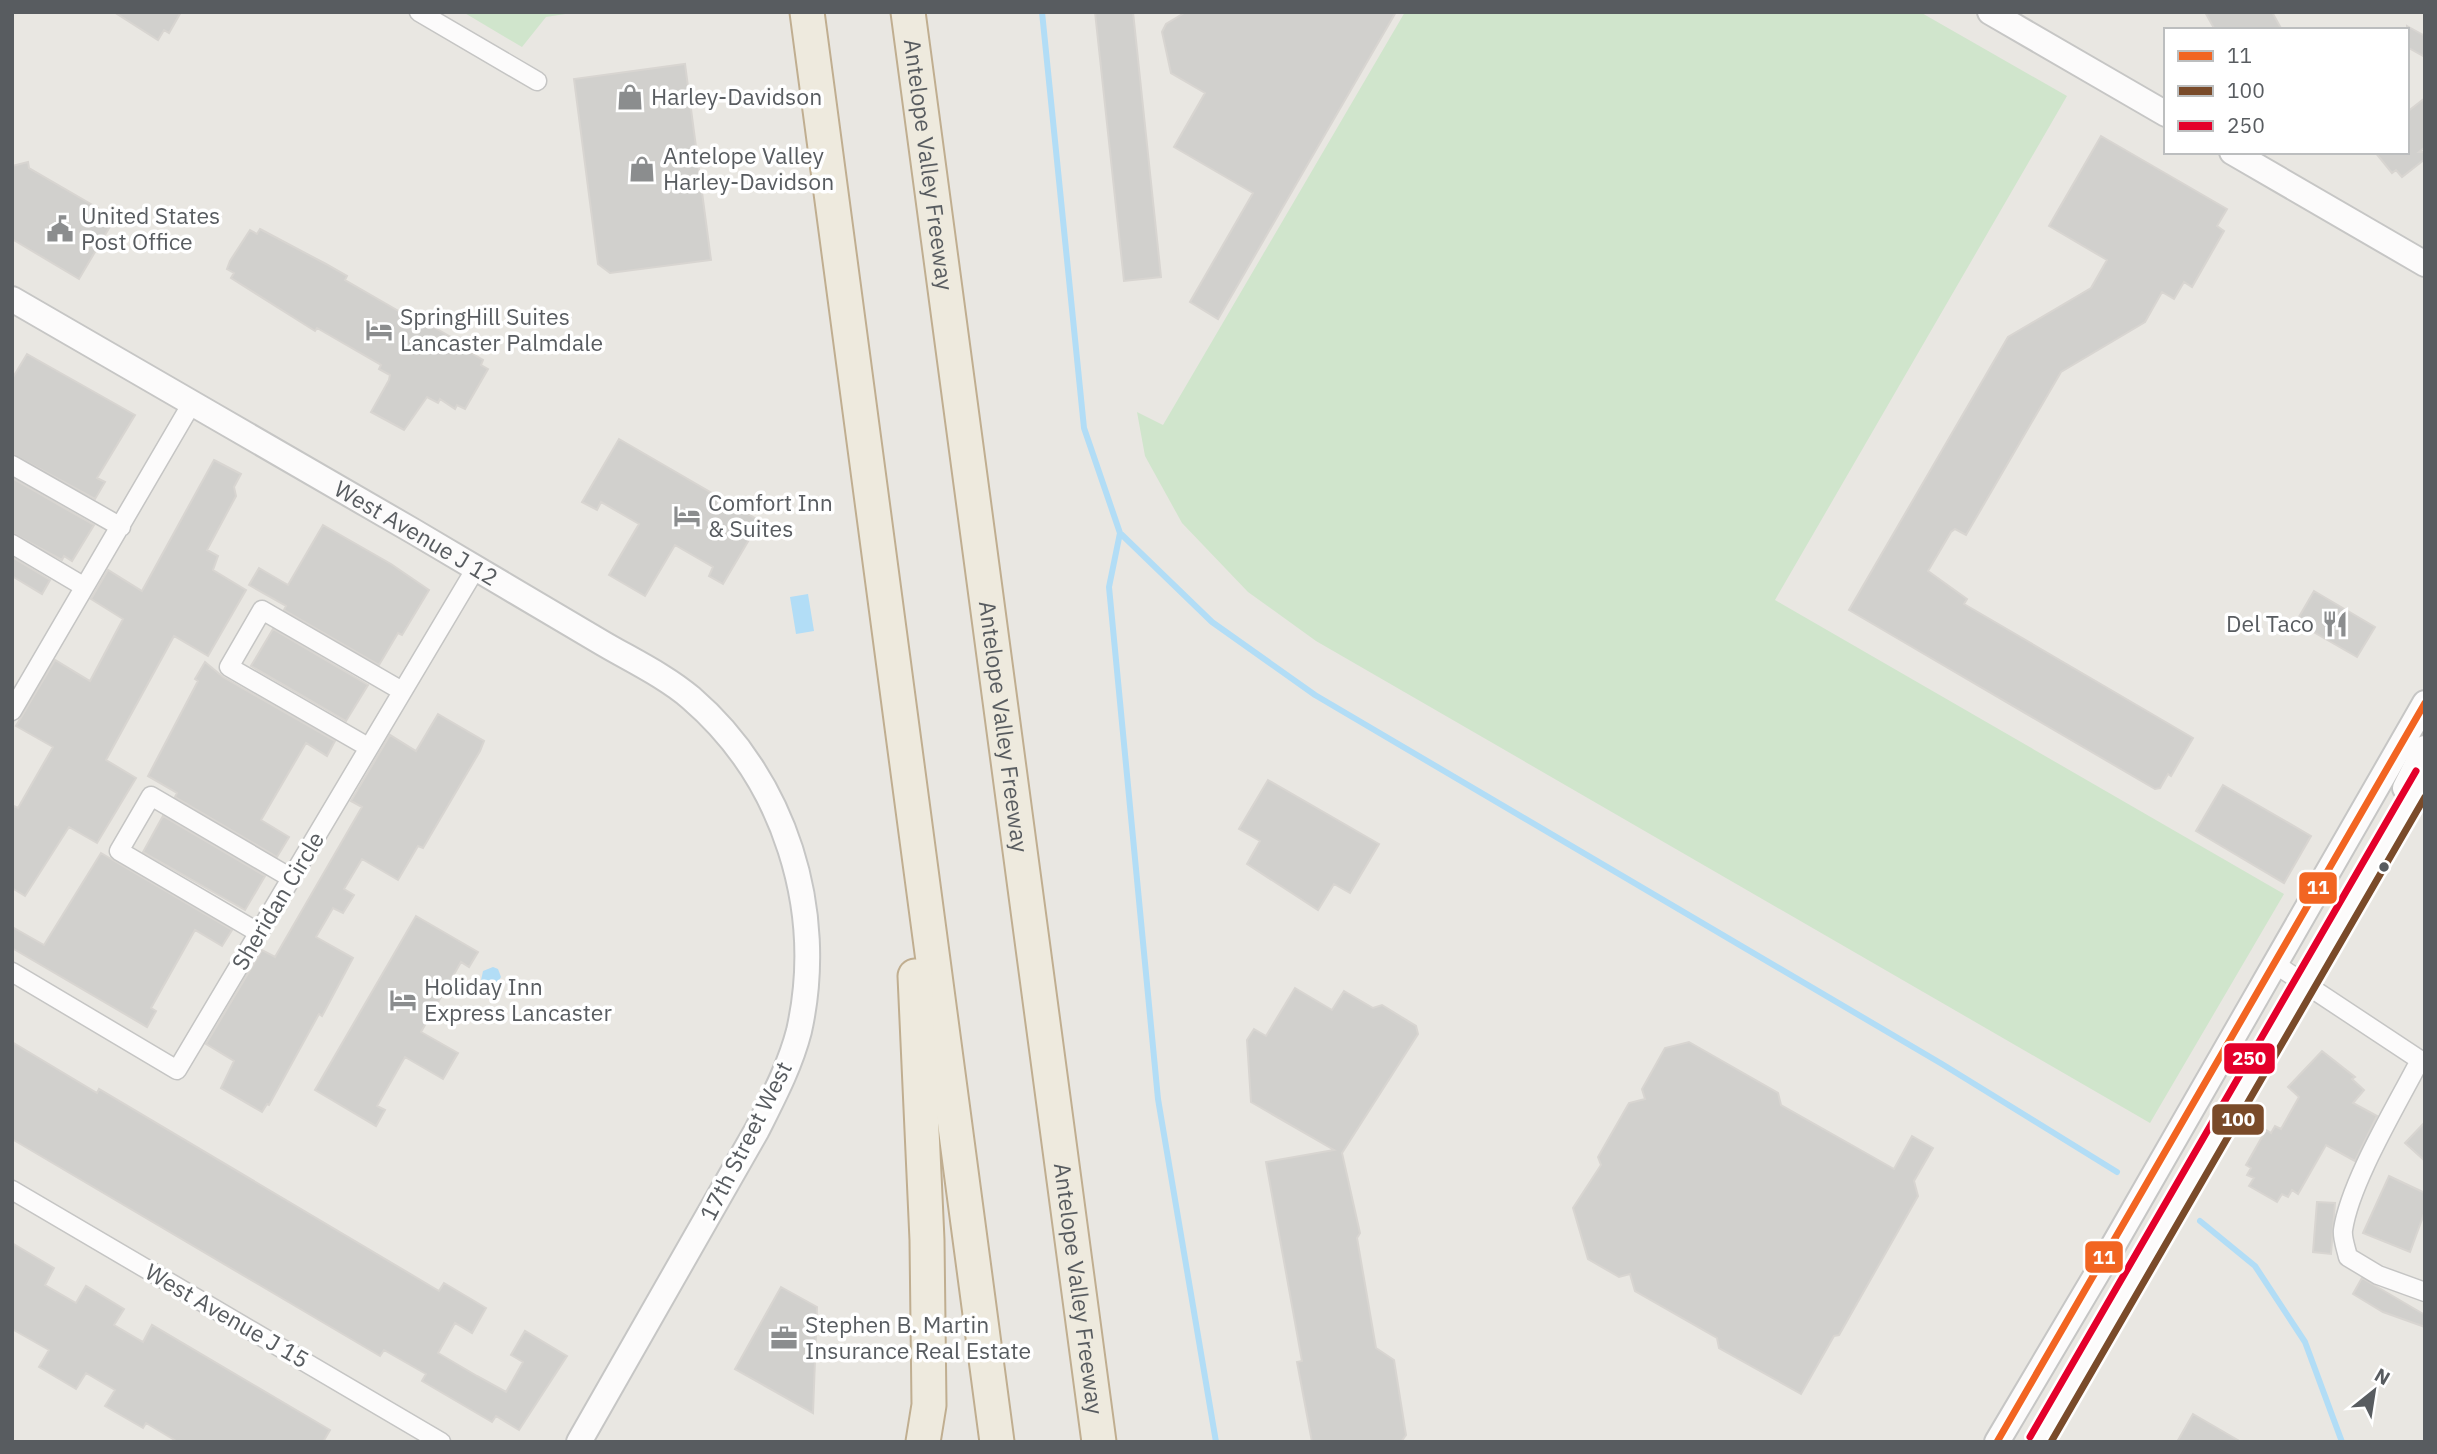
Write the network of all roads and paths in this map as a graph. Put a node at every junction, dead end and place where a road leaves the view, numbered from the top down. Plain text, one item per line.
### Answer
1 (419, 12) edge
2 (807, 12) edge
3 (908, 12) edge
4 (1990, 12) edge
5 (537, 81) dead end
6 (2164, 113) edge
7 (2235, 154) edge
8 (2425, 264) edge
9 (12, 299) edge
10 (192, 403) junction
11 (12, 465) edge
12 (121, 527) junction
13 (12, 544) edge
14 (476, 568) junction
15 (83, 586) junction
16 (402, 691) junction
17 (2425, 703) edge
18 (12, 710) edge
19 (369, 747) junction
20 (2425, 748) edge
21 (2425, 776) edge
22 (910, 794) junction
23 (2410, 801) junction
24 (778, 813) joint
25 (291, 878) junction
26 (259, 933) junction
27 (2275, 964) junction
28 (12, 972) edge
29 (2305, 984) junction
30 (2422, 1057) edge
31 (12, 1190) edge
32 (2425, 1292) edge
33 (441, 1442) edge
34 (579, 1442) edge
35 (923, 1442) edge
36 (997, 1442) edge
37 (1099, 1442) edge
38 (1997, 1442) edge
39 (2039, 1442) edge

1 - 5 street
2 - 22 highway
3 - 37 highway, Antelope Valley Freeway
4 - 6 street
7 - 8 street
9 - 10 street, West Avenue J 12
10 - 12 street
10 - 14 street, West Avenue J 12
11 - 12 street
12 - 15 street
13 - 15 street
14 - 16 street, Sheridan Circle
14 - 24 street, West Avenue J 12
15 - 18 street
16 - 19 street, Sheridan Circle
16 - 19 street
17 - 27 street
19 - 25 street, Sheridan Circle
20 - 23 street
21 - 23 street
22 - 35 highway
22 - 36 highway
23 - 29 street
24 - 34 street, 17th Street West
25 - 26 street, Sheridan Circle
25 - 26 street
26 - 28 street, Sheridan Circle
27 - 29 street
27 - 38 street
29 - 30 street
29 - 39 street
30 - 32 street
31 - 33 street, West Avenue J 15

